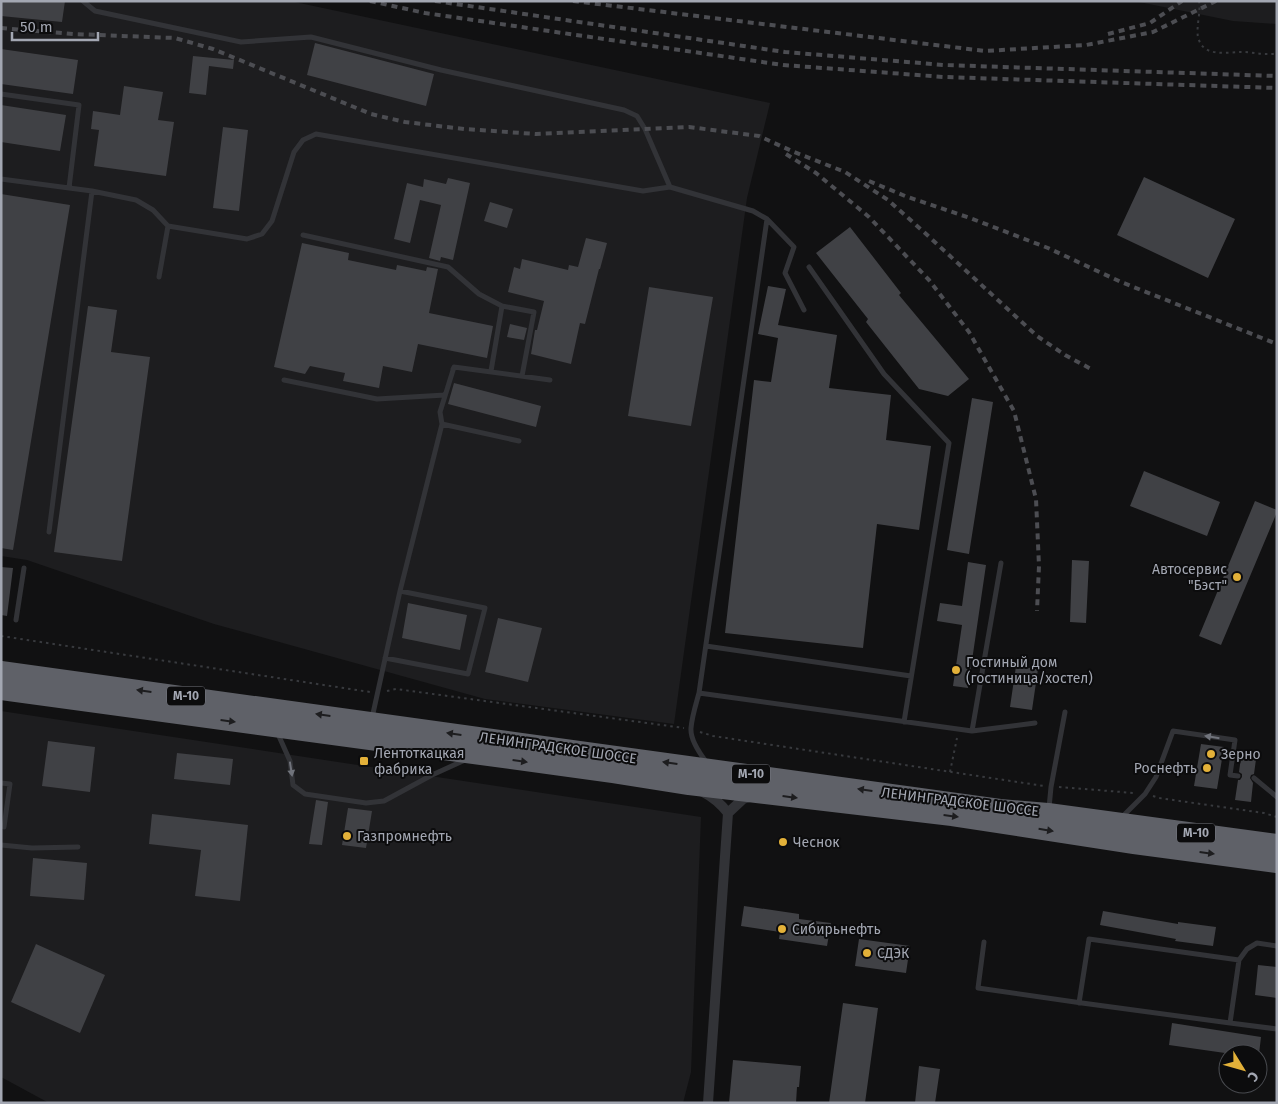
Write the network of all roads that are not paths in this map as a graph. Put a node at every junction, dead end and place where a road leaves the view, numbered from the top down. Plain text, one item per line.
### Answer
1 (83, 1) edge
2 (1, 94) edge
3 (1, 179) edge
4 (670, 187) junction
5 (68, 188) junction
6 (92, 191) junction
7 (766, 219) junction
8 (168, 226) junction
9 (303, 235) dead end
10 (809, 267) dead end
11 (159, 277) dead end
12 (502, 306) junction
13 (804, 310) dead end
14 (491, 372) junction
15 (522, 376) junction
16 (284, 380) dead end
17 (550, 380) dead end
18 (445, 395) junction
19 (442, 424) junction
20 (519, 441) dead end
21 (49, 532) dead end
22 (1001, 563) dead end
23 (24, 568) dead end
24 (400, 591) junction
25 (16, 620) dead end
26 (706, 646) junction
27 (385, 658) junction
28 (1, 671) edge
29 (911, 676) junction
30 (1, 690) edge
31 (699, 693) junction
32 (1065, 712) dead end
33 (904, 722) junction
34 (1036, 723) dead end
35 (270, 726) junction
36 (369, 732) junction
37 (972, 732) junction
38 (481, 755) junction
39 (713, 769) junction
40 (1238, 776) dead end
41 (1254, 778) dead end
42 (1, 783) edge
43 (689, 785) junction
44 (760, 793) junction
45 (1277, 797) edge
46 (728, 813) junction
47 (1048, 813) junction
48 (1116, 822) junction
49 (4, 826) dead end
50 (1, 844) edge
51 (1277, 844) edge
52 (78, 847) dead end
53 (1277, 862) edge
54 (984, 942) dead end
55 (1277, 946) edge
56 (1239, 960) junction
57 (1079, 1003) junction
58 (1230, 1023) junction
59 (1277, 1029) edge
60 (708, 1103) edge

1 - 4 lane
2 - 5 lane
3 - 5 lane
4 - 7 lane
4 - 8 lane
5 - 6 lane
6 - 8 lane
6 - 21 lane
7 - 13 lane
7 - 26 lane
8 - 11 lane
9 - 12 lane
10 - 29 lane
12 - 14 lane
12 - 15 lane
14 - 15 lane
14 - 18 lane
15 - 17 lane
16 - 18 lane
18 - 19 lane
19 - 20 lane
19 - 24 lane
22 - 37 lane
23 - 25 lane
24 - 27 lane
24 - 27 lane
26 - 29 lane
26 - 31 lane
27 - 36 lane
36 -> 28 highway, ЛЕНИНГРАДСКОЕ ШОССЕ / М-10
29 - 33 lane
30 -> 35 highway, ЛЕНИНГРАДСКОЕ ШОССЕ / М-10
31 - 33 lane
31 - 39 lane
32 - 47 lane
33 - 37 lane
34 - 37 lane
35 - 36 highway, ЛЕНИНГРАДСКОЕ ШОССЕ / М-10
35 -> 38 lane
36 - 38 highway, ЛЕНИНГРАДСКОЕ ШОССЕ / М-10
39 -> 36 highway, ЛЕНИНГРАДСКОЕ ШОССЕ / М-10
38 -> 43 highway, ЛЕНИНГРАДСКОЕ ШОССЕ / М-10
47 -> 39 highway, ЛЕНИНГРАДСКОЕ ШОССЕ / М-10
40 -> 48 lane
41 - 45 lane
42 - 49 lane
43 - 44 highway, ЛЕНИНГРАДСКОЕ ШОССЕ / М-10
43 - 46 street
44 - 46 street
44 -> 53 highway, ЛЕНИНГРАДСКОЕ ШОССЕ / М-10
46 - 60 street
47 - 48 highway, ЛЕНИНГРАДСКОЕ ШОССЕ / М-10
48 - 51 highway, М-10
50 - 52 lane
54 - 57 lane
55 - 56 lane
56 - 57 lane
56 - 58 lane
57 - 58 lane
58 - 59 lane

